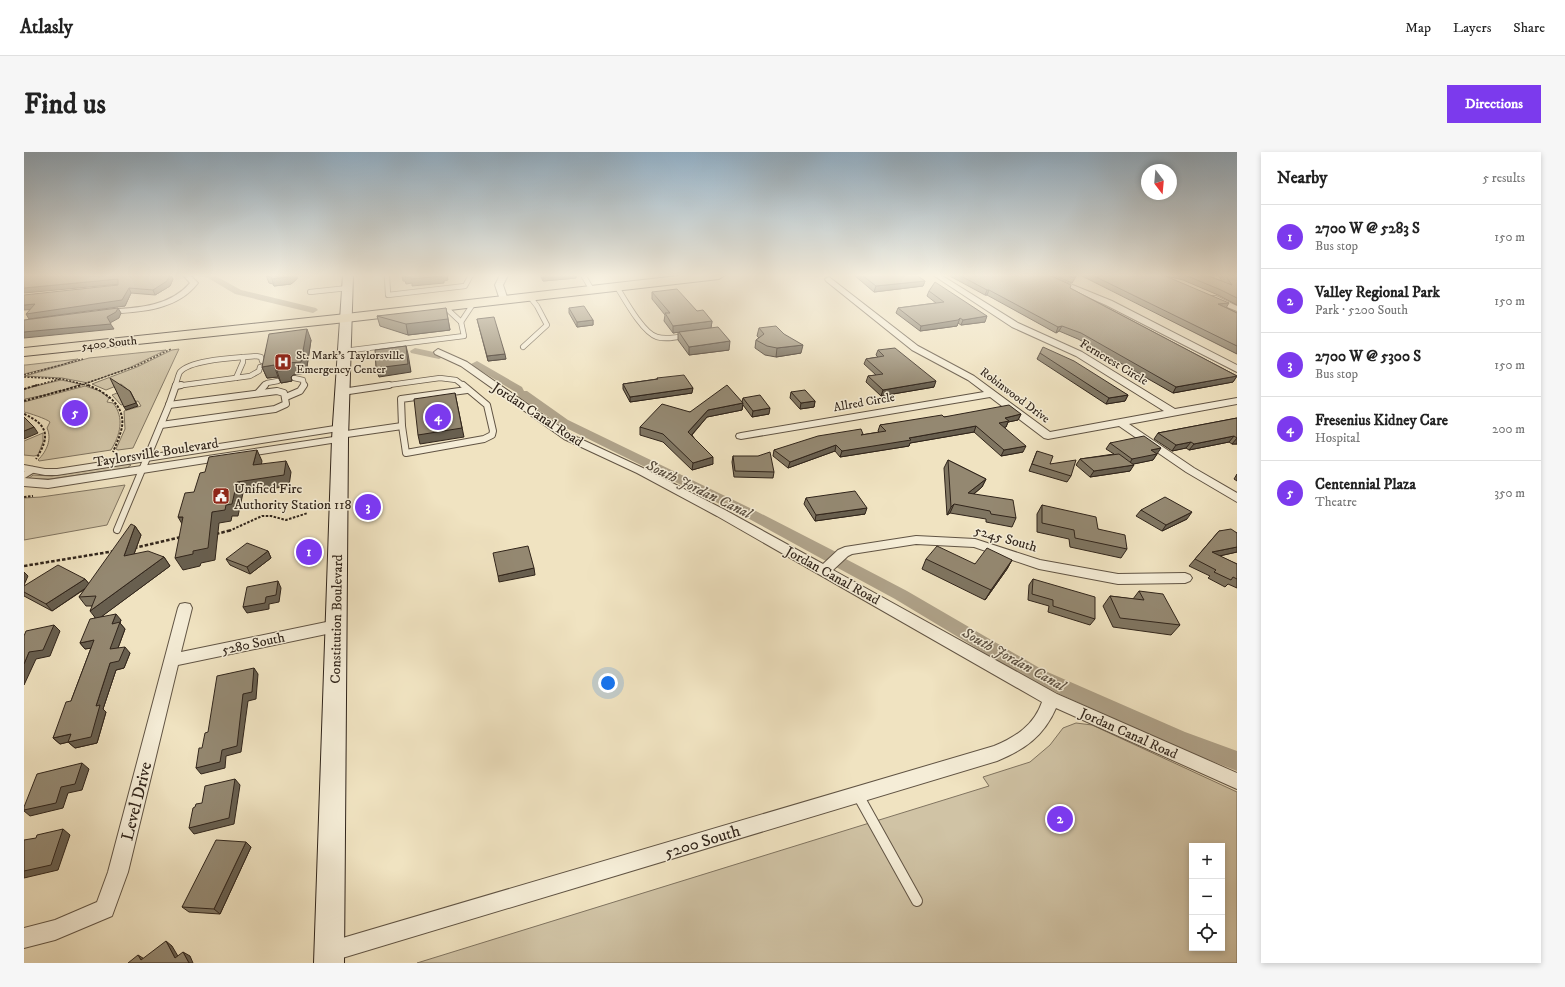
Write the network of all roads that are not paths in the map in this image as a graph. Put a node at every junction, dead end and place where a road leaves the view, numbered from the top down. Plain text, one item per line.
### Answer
1 (346, 313) edge
2 (392, 313) edge
3 (451, 313) edge
4 (468, 313) edge
5 (541, 313) edge
6 (635, 313) edge
7 (871, 313) edge
8 (996, 313) edge
9 (1128, 313) edge
10 (346, 318) junction
11 (461, 322) junction
12 (696, 334) edge
13 (523, 347) dead end
14 (344, 351) junction
15 (24, 352) edge
16 (438, 352) dead end
17 (243, 357) junction
18 (1237, 370) edge
19 (236, 378) junction
20 (294, 378) edge
21 (278, 380) edge
22 (176, 386) junction
23 (467, 390) junction
24 (342, 392) junction
25 (258, 393) junction
26 (992, 394) junction
27 (286, 397) junction
28 (1237, 401) edge
29 (169, 405) junction
30 (1174, 413) junction
31 (1121, 423) junction
32 (161, 425) junction
33 (402, 426) junction
34 (341, 434) junction
35 (741, 436) dead end
36 (147, 458) junction
37 (142, 469) junction
38 (27, 471) edge
39 (24, 482) edge
40 (1237, 498) edge
41 (117, 530) dead end
42 (825, 570) junction
43 (1185, 578) dead end
44 (185, 608) dead end
45 (336, 626) junction
46 (171, 660) junction
47 (1051, 699) junction
48 (1237, 781) edge
49 (858, 795) junction
50 (917, 901) dead end
51 (24, 938) edge
52 (329, 958) edge

1 - 10 main road, Constitution Boulevard
2 - 10 main road, 5400 South
3 - 11 lane
4 - 11 lane
5 - 13 lane
6 - 12 lane
7 - 26 street, Robinwood Drive
8 - 30 street, Ferncrest Circle
9 - 18 street
10 - 14 main road, Constitution Boulevard
10 - 15 main road, 5400 South
11 - 14 lane
14 - 24 main road, Constitution Boulevard
16 - 42 street, Jordan Canal Road
17 - 19 lane
17 - 19 lane
17 - 22 lane
19 - 22 lane
20 - 27 lane
21 - 25 lane
22 - 29 lane
23 - 24 lane
23 - 33 lane
23 - 33 lane
24 - 34 main road, Constitution Boulevard
25 - 27 lane
25 - 29 lane
26 - 31 street, Robinwood Drive
26 - 35 street, Allred Circle
27 - 32 lane
28 - 30 street, Robinwood Drive
29 - 32 lane
30 - 31 street, Robinwood Drive
31 - 40 street
32 - 36 lane
33 - 34 lane
34 - 36 street, Taylorsville Boulevard
34 - 37 street, Taylorsville Boulevard
34 - 45 main road, Constitution Boulevard
36 - 37 lane
36 - 38 street, Taylorsville Boulevard
37 - 39 street, Taylorsville Boulevard
37 - 41 lane
42 - 43 street, 5245 South
42 - 47 street, Jordan Canal Road
44 - 46 street, Level Drive
45 - 46 street, 5280 South
45 - 52 main road, Constitution Boulevard
46 - 51 street, Level Drive
47 - 48 street, Jordan Canal Road
47 - 49 street, 5200 South
49 - 50 lane
49 - 52 street, 5200 South

